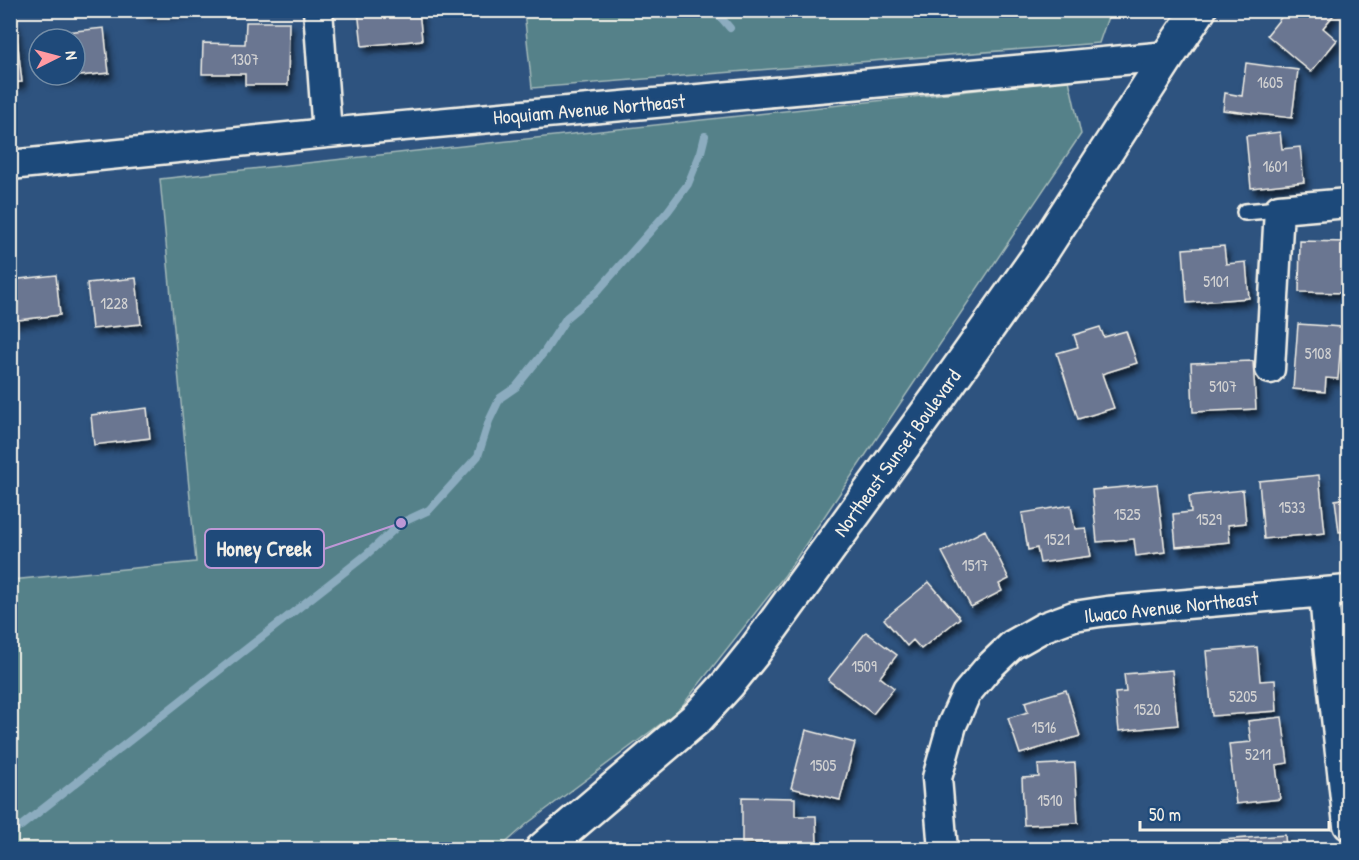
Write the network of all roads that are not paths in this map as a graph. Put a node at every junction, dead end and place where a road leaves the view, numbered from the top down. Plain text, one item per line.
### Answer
1 (318, 10) edge
2 (1199, 10) edge
3 (1168, 56) junction
4 (327, 133) junction
5 (10, 165) edge
6 (1348, 203) edge
7 (1279, 209) junction
8 (1245, 212) dead end
9 (1270, 369) dead end
10 (1336, 591) edge
11 (1348, 825) edge
12 (542, 849) edge
13 (943, 849) edge

1 - 4 street
2 - 3 main road, Northeast Sunset Boulevard
3 - 4 street, Hoquiam Avenue Northeast
3 - 12 main road, Northeast Sunset Boulevard
4 - 5 street, Hoquiam Avenue Northeast
6 - 7 street
7 - 8 lane
7 - 9 street
10 - 11 street
10 - 13 street, Ilwaco Avenue Northeast

